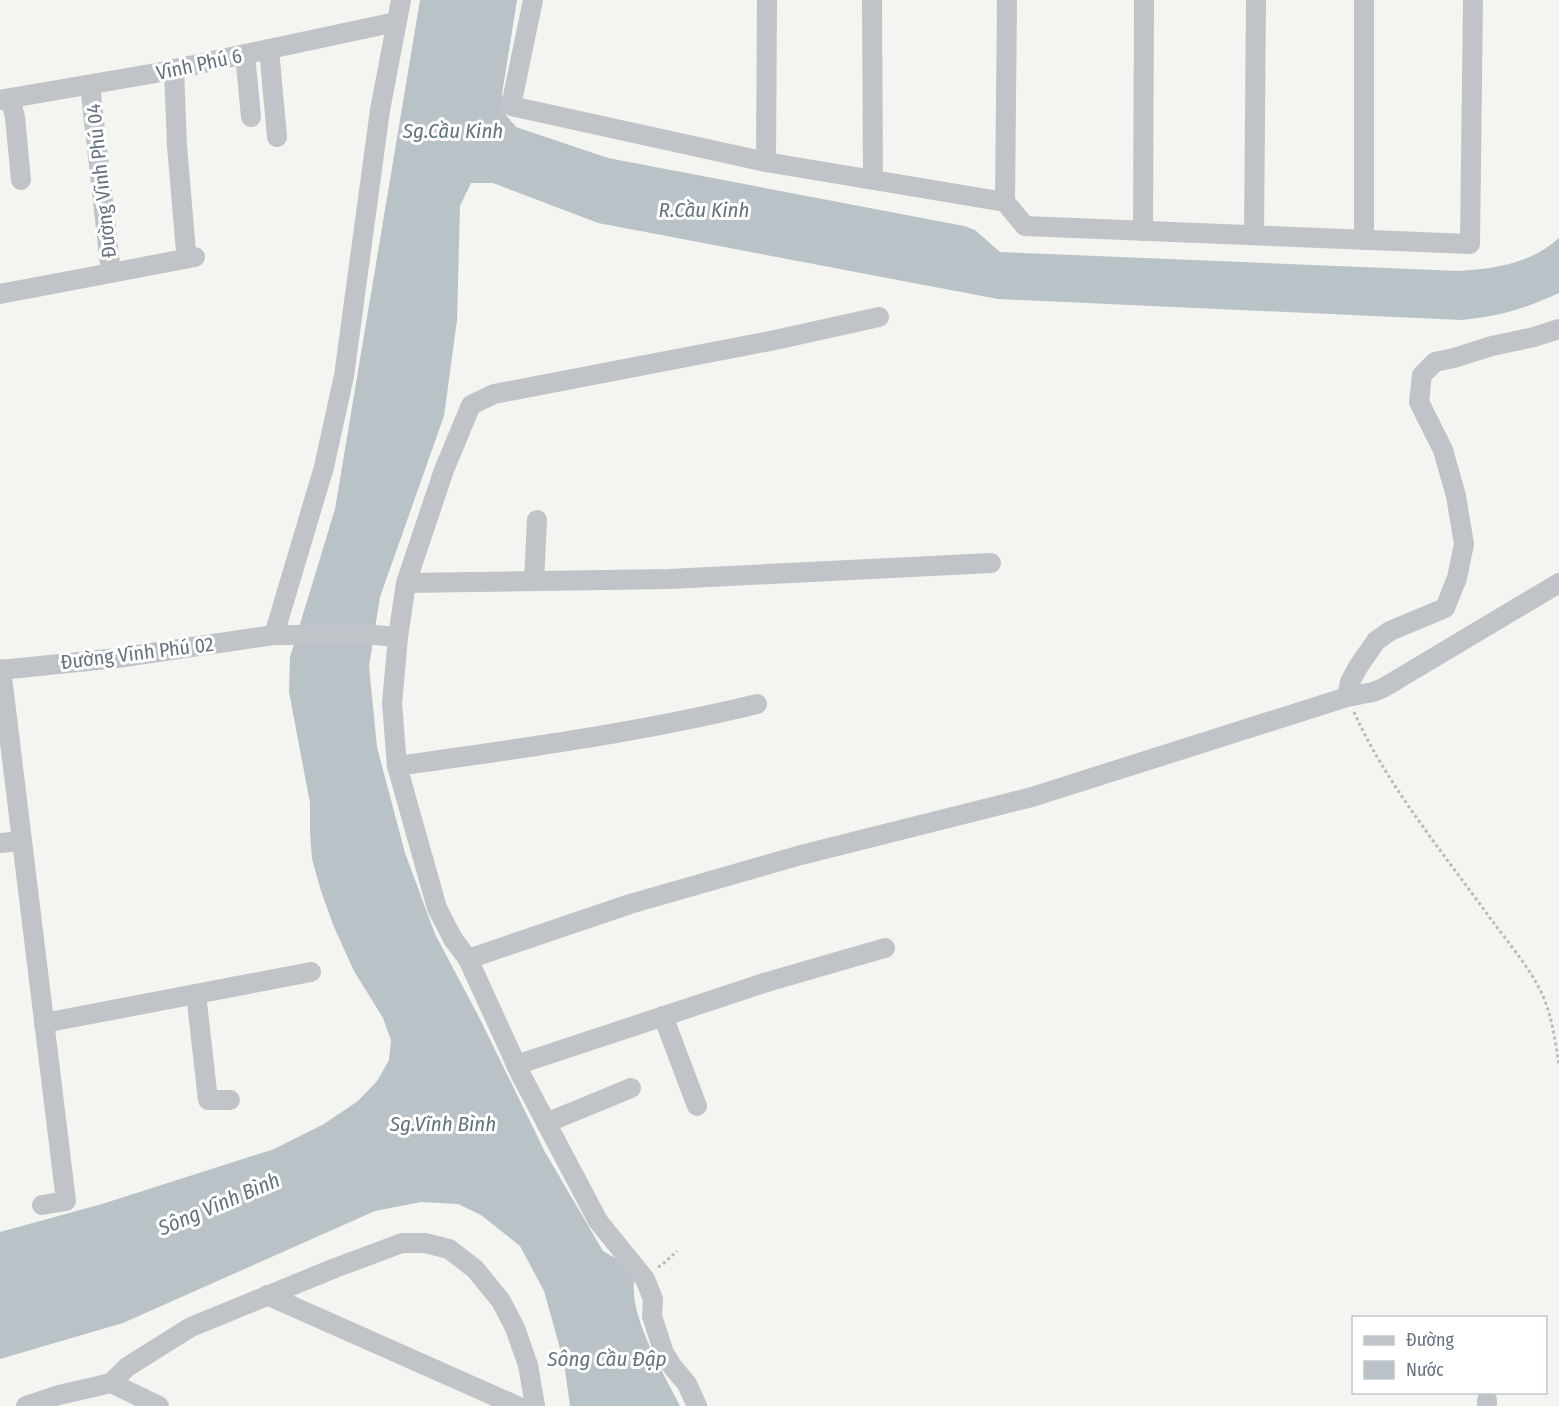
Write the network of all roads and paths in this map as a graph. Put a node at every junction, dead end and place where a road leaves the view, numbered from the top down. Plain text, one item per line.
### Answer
1 (401, 0) edge
2 (533, 0) edge
3 (767, 0) edge
4 (872, 0) edge
5 (1007, 0) edge
6 (1144, 0) edge
7 (1256, 0) edge
8 (1364, 0) edge
9 (1473, 0) edge
10 (396, 22) junction
11 (269, 49) junction
12 (244, 54) junction
13 (174, 69) junction
14 (90, 85) junction
15 (5, 99) edge
16 (251, 117) dead end
17 (277, 137) dead end
18 (766, 162) junction
19 (21, 180) dead end
20 (873, 180) junction
21 (1005, 202) junction
22 (1143, 231) junction
23 (1254, 235) junction
24 (1364, 240) junction
25 (111, 273) junction
26 (0, 294) edge
27 (879, 317) dead end
28 (1559, 329) edge
29 (537, 520) dead end
30 (991, 563) dead end
31 (534, 581) junction
32 (406, 583) junction
33 (1559, 583) edge
34 (280, 635) junction
35 (398, 638) junction
36 (1, 670) edge
37 (1347, 697) junction
38 (757, 704) dead end
39 (397, 766) junction
40 (22, 841) junction
41 (0, 843) edge
42 (885, 948) dead end
43 (468, 959) junction
44 (311, 972) dead end
45 (196, 994) junction
46 (663, 1016) junction
47 (44, 1023) junction
48 (516, 1065) junction
49 (1559, 1065) edge
50 (631, 1088) dead end
51 (230, 1100) dead end
52 (697, 1106) dead end
53 (546, 1123) junction
54 (42, 1205) dead end
55 (676, 1251) dead end
56 (639, 1272) junction
57 (267, 1295) junction
58 (111, 1383) junction
59 (26, 1406) edge
60 (159, 1406) edge
61 (517, 1406) edge
62 (535, 1406) edge
63 (697, 1406) edge

1 - 10 street
2 - 18 street
3 - 18 street
4 - 20 street
5 - 21 street
6 - 22 street
7 - 23 street
8 - 24 street
9 - 24 street
10 - 11 street, Vĩnh Phú 6
10 - 34 street
11 - 12 street, Vĩnh Phú 6
11 - 17 street
12 - 13 street, Vĩnh Phú 6
12 - 16 street
13 - 14 street, Vĩnh Phú 6
13 - 25 street
14 - 15 street, Vĩnh Phú 6
14 - 25 street, Đường Vĩnh Phú 04
15 - 19 street
18 - 20 street
20 - 21 street
21 - 22 street
22 - 23 street
23 - 24 street
25 - 26 street, Đường Vĩnh Phú 04
27 - 32 street
28 - 37 street
29 - 31 street
30 - 31 street
31 - 32 street
32 - 35 street
33 - 37 street
34 - 35 street, Đường Vĩnh Phú 02
34 - 36 street, Đường Vĩnh Phú 02
35 - 39 street
36 - 40 street
37 - 43 street
37 - 49 path
38 - 39 street
39 - 43 street
40 - 41 street
40 - 47 street
42 - 46 street
43 - 48 street
44 - 45 street
45 - 47 street
45 - 51 street
46 - 48 street
46 - 52 street
47 - 54 street
48 - 53 street
50 - 53 street
53 - 56 street
55 - 56 path
56 - 63 street
57 - 58 street
57 - 61 street
57 - 62 street
58 - 59 street
58 - 60 street

